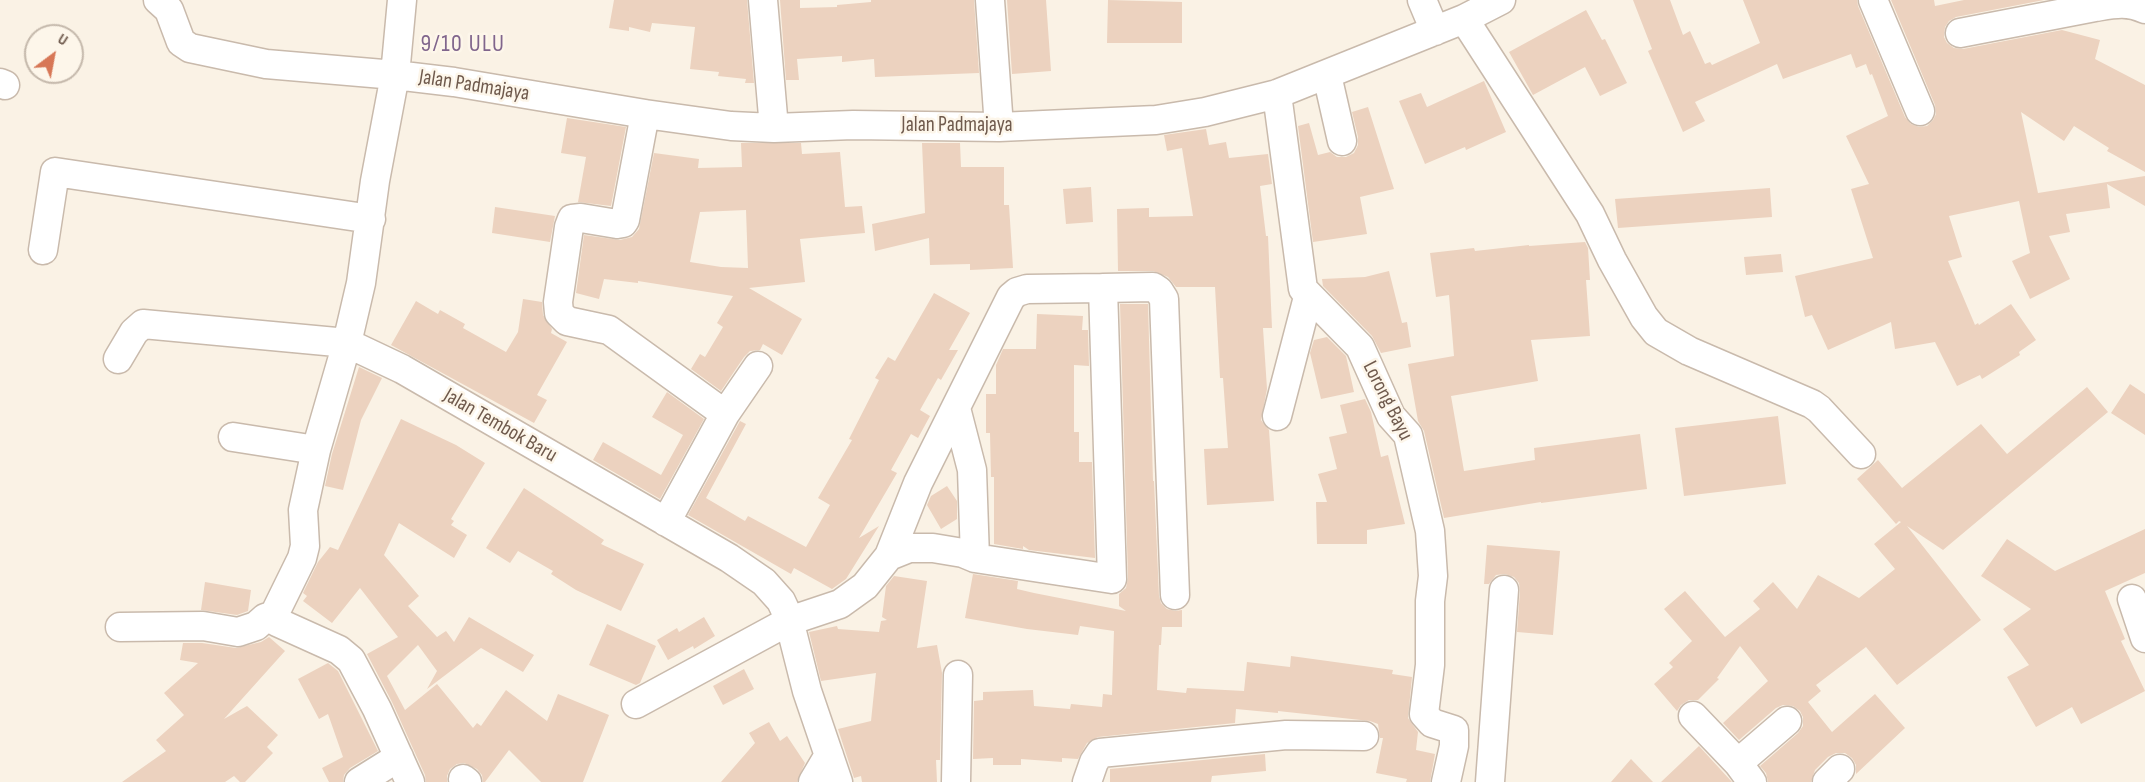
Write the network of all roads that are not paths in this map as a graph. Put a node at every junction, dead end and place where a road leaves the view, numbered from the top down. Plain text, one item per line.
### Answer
1 (158, 0) edge
2 (402, 0) edge
3 (763, 0) edge
4 (990, 0) edge
5 (1422, 0) edge
6 (1501, 0) edge
7 (1873, 0) edge
8 (2094, 3) edge
9 (2145, 9) edge
10 (1464, 19) junction
11 (1436, 31) junction
12 (1960, 33) dead end
13 (395, 75) junction
14 (1327, 75) junction
15 (1277, 94) junction
16 (1920, 111) dead end
17 (645, 114) junction
18 (999, 127) junction
19 (774, 128) junction
20 (1342, 141) dead end
21 (371, 219) junction
22 (42, 250) dead end
23 (1103, 288) junction
24 (1308, 297) junction
25 (347, 343) junction
26 (118, 359) dead end
27 (758, 366) dead end
28 (956, 408) junction
29 (725, 414) junction
30 (1277, 416) dead end
31 (232, 437) dead end
32 (316, 450) junction
33 (1861, 454) dead end
34 (666, 522) junction
35 (889, 556) junction
36 (975, 558) junction
37 (1504, 590) dead end
38 (1175, 595) dead end
39 (2132, 599) dead end
40 (274, 615) junction
41 (789, 621) junction
42 (120, 627) dead end
43 (2145, 638) edge
44 (958, 675) dead end
45 (636, 704) dead end
46 (1693, 716) dead end
47 (1787, 721) dead end
48 (1365, 736) dead end
49 (829, 755) junction
50 (1744, 768) edge
51 (404, 769) edge
52 (359, 782) edge
53 (813, 782) edge
54 (838, 782) edge
55 (956, 782) edge
56 (1087, 782) edge
57 (1446, 782) edge
58 (1490, 782) edge
59 (1767, 782) edge

1 - 13 street, Jalan Padmajaya
2 - 13 street
3 - 19 street
4 - 18 street
5 - 11 street
6 - 10 street, Jalan Padmajaya
7 - 16 street
8 - 9 street
8 - 12 street
10 - 11 street, Jalan Padmajaya
10 - 33 street
11 - 14 street, Jalan Padmajaya
13 - 17 street, Jalan Padmajaya
13 - 21 street
14 - 15 street, Jalan Padmajaya
14 - 20 street
15 - 18 street, Jalan Padmajaya
15 - 24 street
17 - 19 street, Jalan Padmajaya
17 - 29 street
18 - 19 street, Jalan Padmajaya
21 - 22 street
21 - 25 street
23 - 28 street
23 - 36 street
23 - 38 street
24 - 30 street
24 - 57 street, Lorong Bayu
25 - 26 street, Jalan Tembok Baru
25 - 32 street
25 - 34 street, Jalan Tembok Baru
27 - 29 street
28 - 35 street
28 - 36 street
29 - 34 street
31 - 32 street
32 - 40 street
34 - 41 street, Jalan Tembok Baru
35 - 36 street
35 - 41 street
37 - 58 street
39 - 43 street
40 - 42 street
40 - 51 street
41 - 45 street
41 - 49 street, Jalan Tembok Baru
44 - 55 street
46 - 50 street
47 - 50 street
48 - 56 street
49 - 53 street
49 - 54 street, Jalan Tembok Baru
50 - 59 street
51 - 52 street

